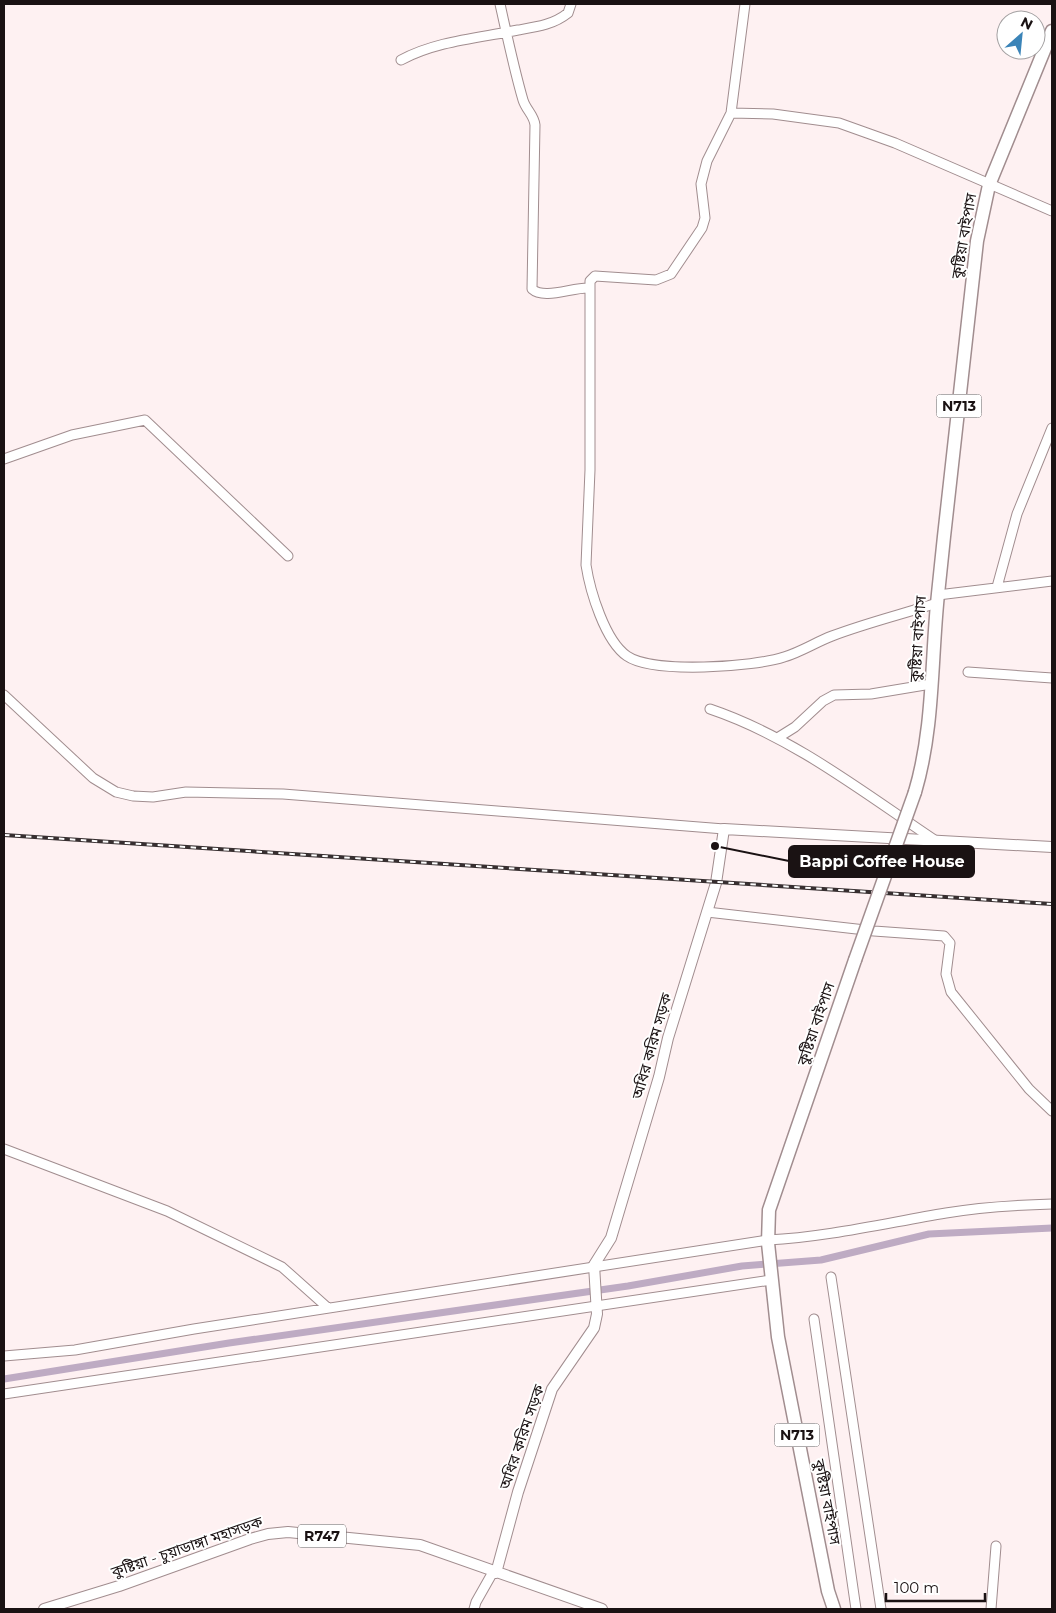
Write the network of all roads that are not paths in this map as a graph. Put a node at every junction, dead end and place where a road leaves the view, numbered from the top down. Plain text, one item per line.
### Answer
1 (500, 4) edge
2 (571, 4) edge
3 (745, 4) edge
4 (1052, 31) edge
5 (506, 33) junction
6 (401, 60) dead end
7 (730, 113) junction
8 (989, 185) junction
9 (1052, 211) edge
10 (589, 288) junction
11 (1052, 428) edge
12 (4, 459) edge
13 (288, 556) dead end
14 (1052, 581) edge
15 (997, 587) junction
16 (938, 599) junction
17 (968, 672) dead end
18 (1052, 678) edge
19 (931, 684) junction
20 (4, 695) edge
21 (710, 709) dead end
22 (779, 738) junction
23 (724, 829) junction
24 (936, 841) junction
25 (1052, 846) edge
26 (707, 912) junction
27 (1052, 1111) edge
28 (4, 1149) edge
29 (1052, 1204) edge
30 (768, 1241) junction
31 (594, 1271) junction
32 (831, 1277) dead end
33 (770, 1279) junction
34 (597, 1307) junction
35 (328, 1308) junction
36 (814, 1319) dead end
37 (4, 1356) edge
38 (4, 1394) edge
39 (996, 1546) dead end
40 (494, 1573) junction
41 (828, 1590) junction
42 (44, 1609) edge
43 (474, 1609) edge
44 (602, 1609) edge
45 (828, 1609) edge
46 (834, 1609) edge
47 (856, 1609) edge
48 (881, 1609) edge
49 (991, 1609) edge

1 - 5 street
2 - 5 street
3 - 7 street
4 - 8 highway, কুষ্টিয়া বাইপাস / N713
5 - 6 street
5 - 10 street
7 - 8 street
7 - 10 street
8 - 9 street
8 - 16 highway, কুষ্টিয়া বাইপাস / N713
10 - 16 street
11 - 15 street
12 - 13 street
14 - 15 street
15 - 16 street
16 - 19 highway, কুষ্টিয়া বাইপাস / N713
17 - 18 street
19 - 22 street
19 - 30 highway, কুষ্টিয়া বাইপাস / N713, bridge
20 - 23 street
21 - 22 street
22 - 24 street
23 - 24 main road
23 - 26 main road, অধির করিম সড়ক
24 - 25 main road
26 - 27 street
26 - 31 main road, অধির করিম সড়ক
28 - 35 street
29 - 30 street
30 - 31 street
30 - 33 highway, কুষ্টিয়া বাইপাস / N713
31 - 34 main road, অধির করিম সড়ক
31 - 35 street
32 - 48 street
33 - 34 street
33 - 41 highway, কুষ্টিয়া বাইপাস / N713
34 - 38 street
34 - 40 main road, অধির করিম সড়ক
35 - 37 street
36 - 47 street
39 - 49 street
40 - 42 main road, কুষ্টিয়া - চুয়াডাঙ্গা মহাসড়ক / R747
40 - 43 street
40 - 44 main road, কুষ্টিয়া - চুয়াডাঙ্গা মহাসড়ক / R747
41 - 45 highway, কুষ্টিয়া বাইপাস / N713
41 - 46 highway, কুষ্টিয়া বাইপাস / N713

